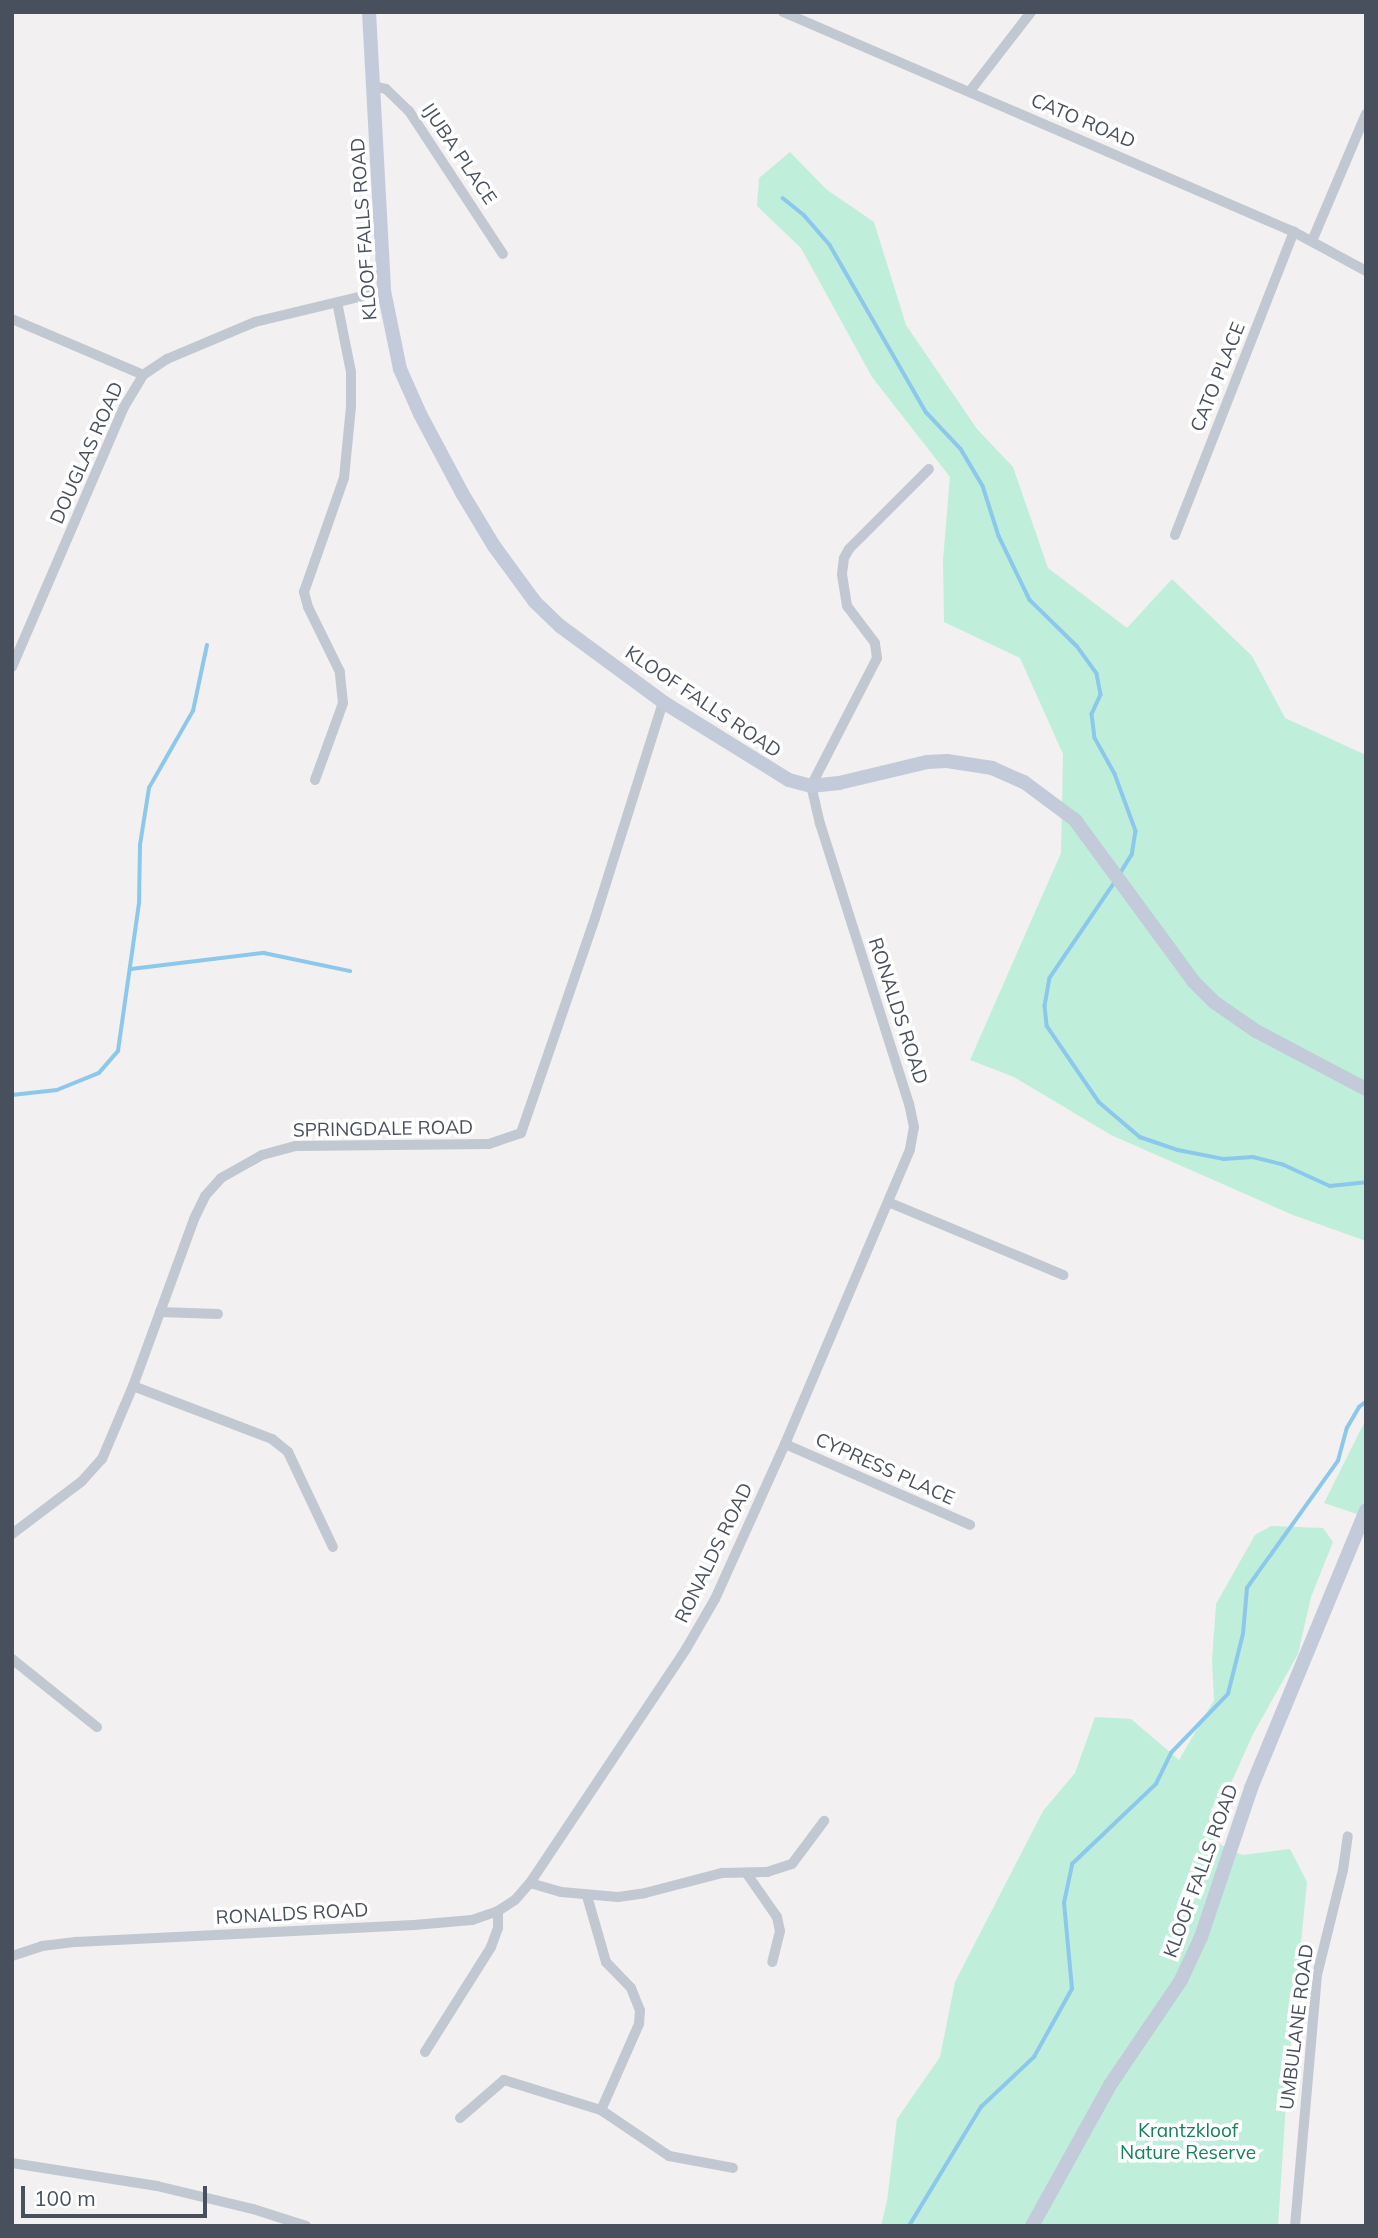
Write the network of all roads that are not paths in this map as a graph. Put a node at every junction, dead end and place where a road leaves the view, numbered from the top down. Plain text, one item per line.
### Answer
1 (369, 12) edge
2 (783, 12) edge
3 (1031, 12) edge
4 (373, 86) junction
5 (970, 91) junction
6 (1366, 114) edge
7 (1294, 232) junction
8 (1312, 241) junction
9 (503, 254) dead end
10 (1366, 271) edge
11 (384, 291) junction
12 (337, 302) junction
13 (12, 319) edge
14 (143, 375) junction
15 (929, 469) dead end
16 (1175, 535) dead end
17 (12, 667) edge
18 (663, 702) junction
19 (314, 780) dead end
20 (811, 786) junction
21 (1366, 1089) edge
22 (888, 1202) junction
23 (1063, 1275) dead end
24 (160, 1312) junction
25 (218, 1314) dead end
26 (133, 1386) junction
27 (785, 1444) junction
28 (1366, 1510) edge
29 (971, 1525) dead end
30 (12, 1534) edge
31 (332, 1547) dead end
32 (12, 1659) edge
33 (97, 1727) dead end
34 (824, 1821) dead end
35 (1348, 1836) dead end
36 (747, 1874) junction
37 (530, 1883) junction
38 (587, 1895) junction
39 (498, 1911) junction
40 (12, 1956) edge
41 (772, 1962) dead end
42 (425, 2052) dead end
43 (601, 2110) junction
44 (460, 2118) dead end
45 (12, 2163) edge
46 (733, 2168) dead end
47 (306, 2226) edge
48 (1032, 2226) edge
49 (1295, 2226) edge

1 - 4 main road, KLOOF FALLS ROAD
2 - 5 street, CATO ROAD
3 - 5 street
4 - 9 street, IJUBA PLACE
4 - 11 main road, KLOOF FALLS ROAD
5 - 7 street, CATO ROAD
6 - 8 street
7 - 8 street, CATO ROAD
7 - 16 street, CATO PLACE
8 - 10 street, CATO ROAD
11 - 12 street, DOUGLAS ROAD
11 - 18 main road, KLOOF FALLS ROAD
12 - 14 street, DOUGLAS ROAD
12 - 19 street
13 - 14 street
14 - 17 street, DOUGLAS ROAD
15 - 20 street
18 - 20 main road, KLOOF FALLS ROAD
18 - 24 street, SPRINGDALE ROAD
20 - 21 main road, KLOOF FALLS ROAD
20 - 22 street, RONALDS ROAD
22 - 23 street
22 - 27 street, RONALDS ROAD
24 - 25 street
24 - 26 street, SPRINGDALE ROAD
26 - 30 street, SPRINGDALE ROAD
26 - 31 street
27 - 29 street, CYPRESS PLACE
27 - 37 street, RONALDS ROAD
28 - 48 main road, KLOOF FALLS ROAD
32 - 33 street
34 - 36 street
35 - 49 street, UMBULANE ROAD
36 - 38 street
36 - 41 street
37 - 38 street
37 - 39 street, RONALDS ROAD
38 - 43 street
39 - 40 street, RONALDS ROAD
39 - 42 street
43 - 44 street
43 - 46 street
45 - 47 street

